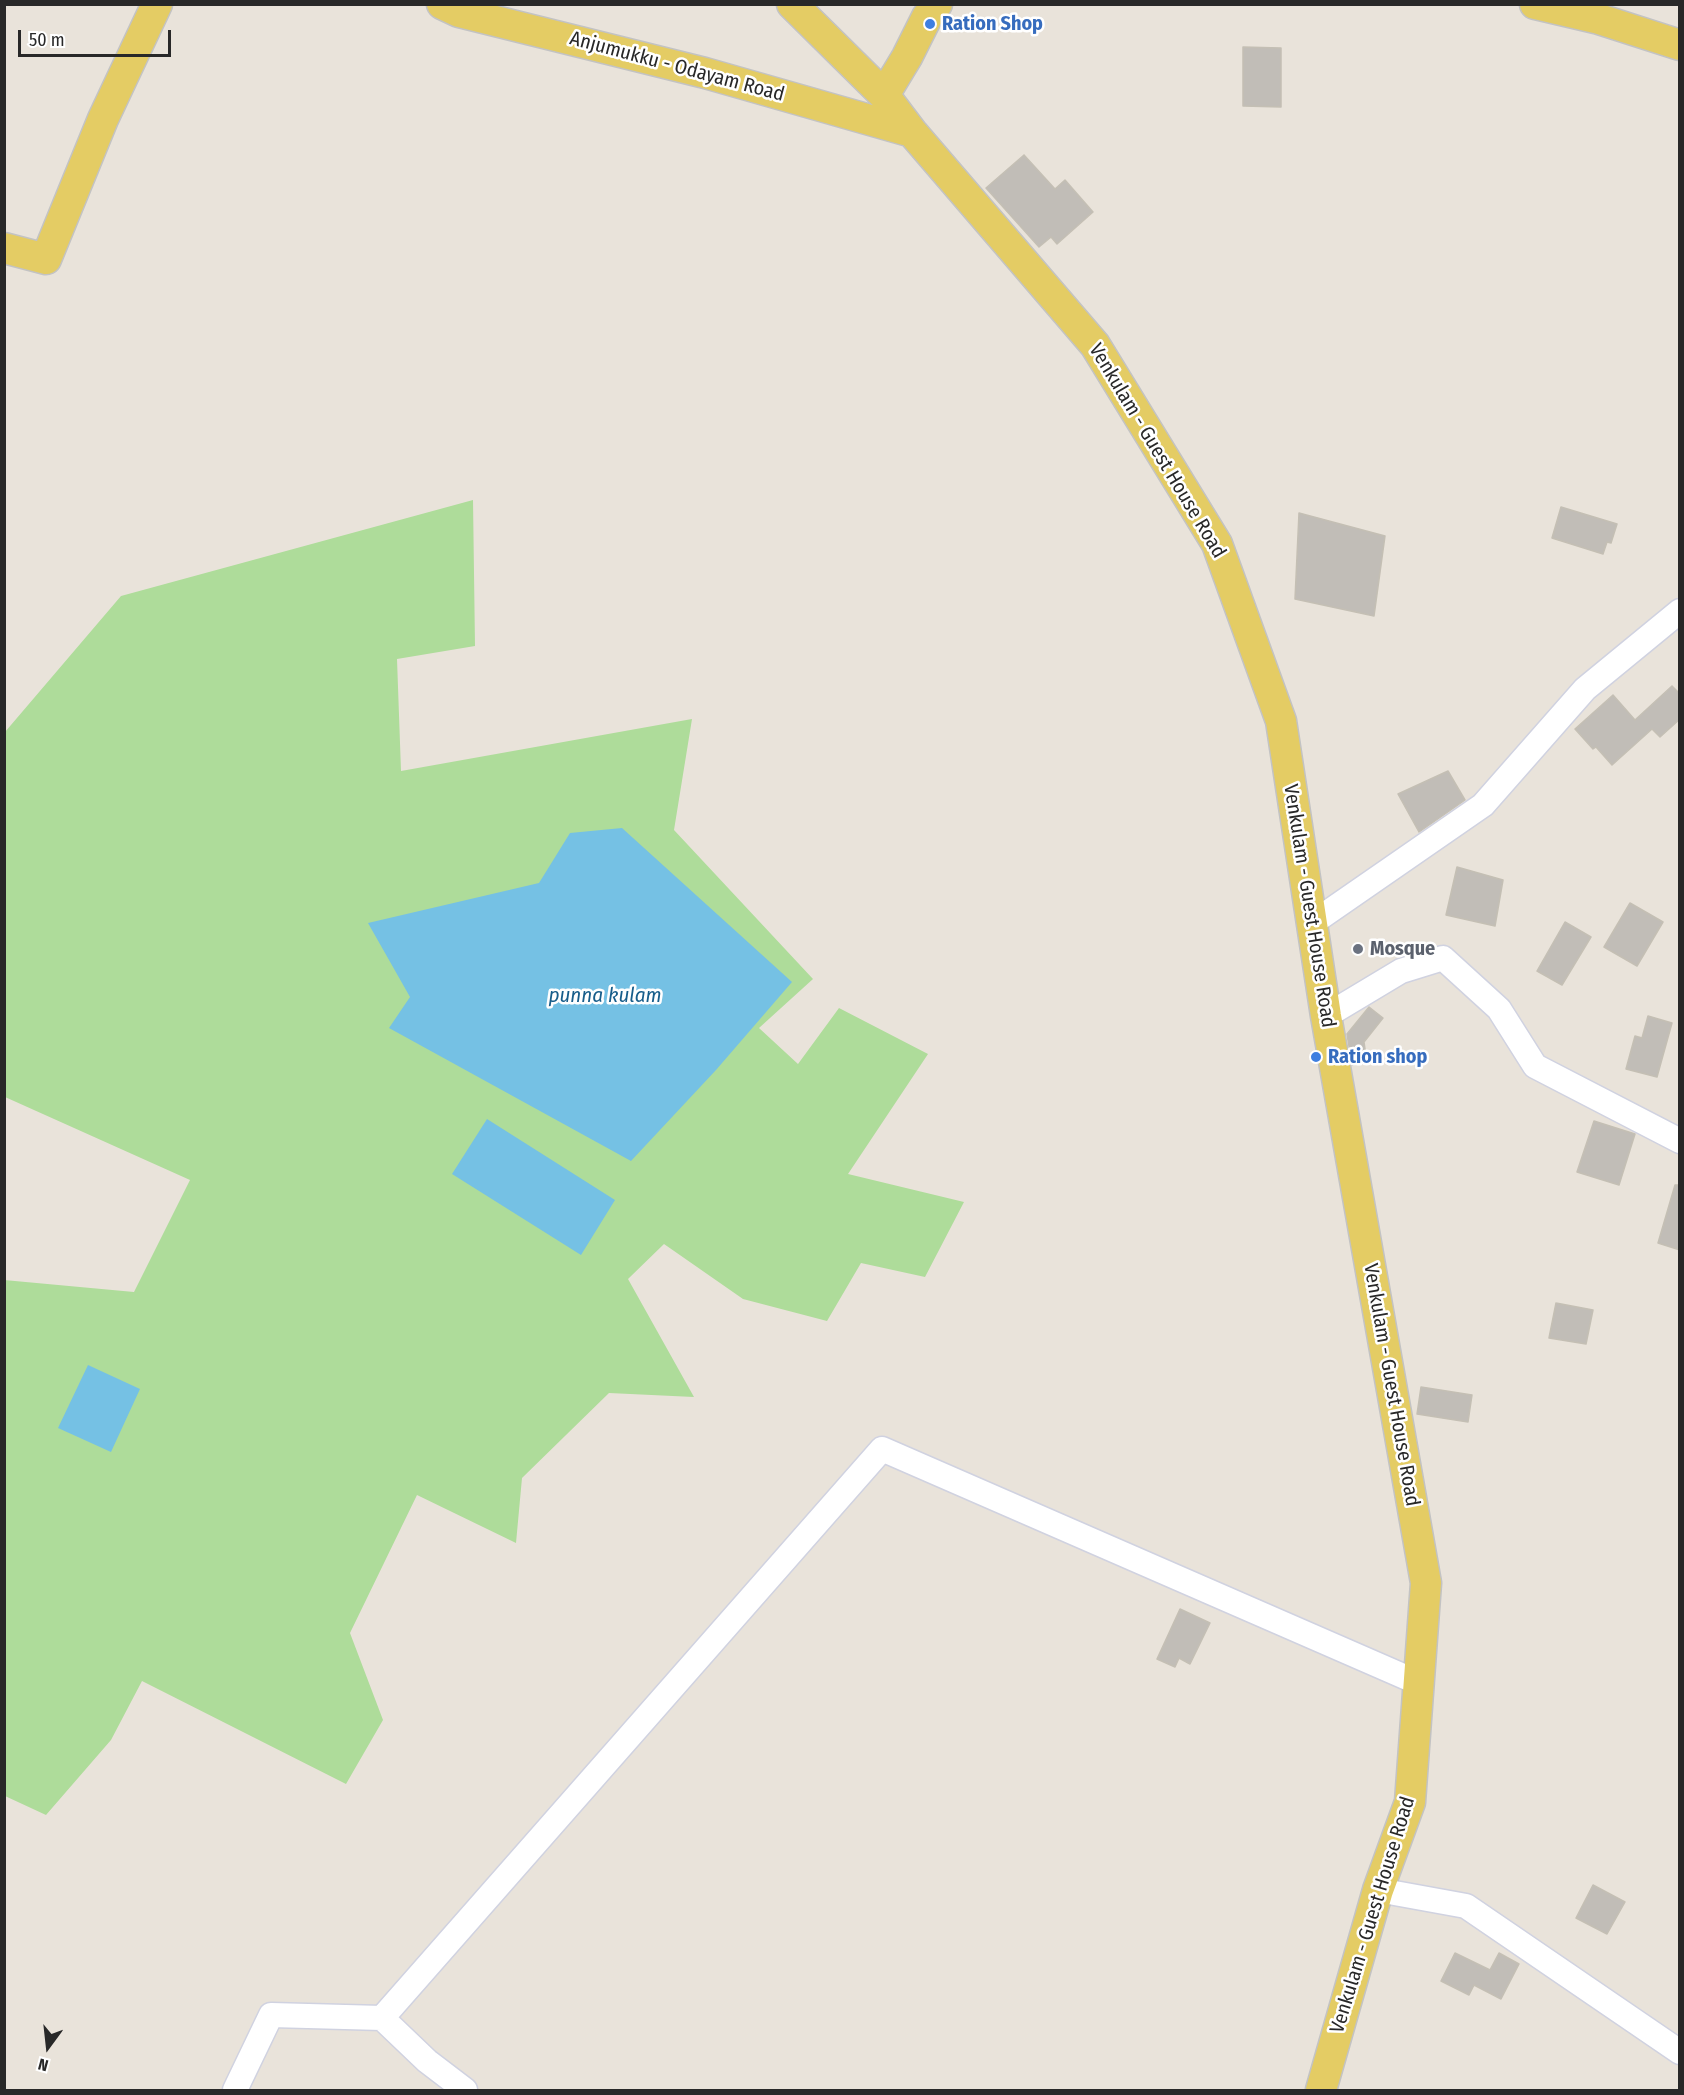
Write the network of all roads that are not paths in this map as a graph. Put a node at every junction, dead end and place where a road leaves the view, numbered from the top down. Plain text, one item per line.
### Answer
1 (442, 4) edge
2 (792, 4) edge
3 (937, 4) edge
4 (1535, 4) edge
5 (155, 5) edge
6 (1598, 12) edge
7 (1680, 45) edge
8 (884, 96) junction
9 (912, 132) junction
10 (4, 248) edge
11 (1680, 611) edge
12 (1311, 924) junction
13 (1326, 1016) junction
14 (1680, 1141) edge
15 (1419, 1683) junction
16 (1378, 1890) junction
17 (382, 2018) junction
18 (1680, 2052) edge
19 (235, 2091) edge
20 (465, 2091) edge
21 (1321, 2091) edge

1 - 9 main road, Anjumukku - Odayam Road
2 - 8 main road, Venkulam - Guest House Road
3 - 8 main road
4 - 6 main road
5 - 10 main road
6 - 7 main road
8 - 9 main road, Venkulam - Guest House Road
9 - 12 main road, Venkulam - Guest House Road
11 - 12 street
12 - 13 main road, Venkulam - Guest House Road
13 - 14 street
13 - 15 main road, Venkulam - Guest House Road
15 - 16 main road, Venkulam - Guest House Road
15 - 17 street
16 - 18 street
16 - 21 main road, Venkulam - Guest House Road
17 - 19 street
17 - 20 street

